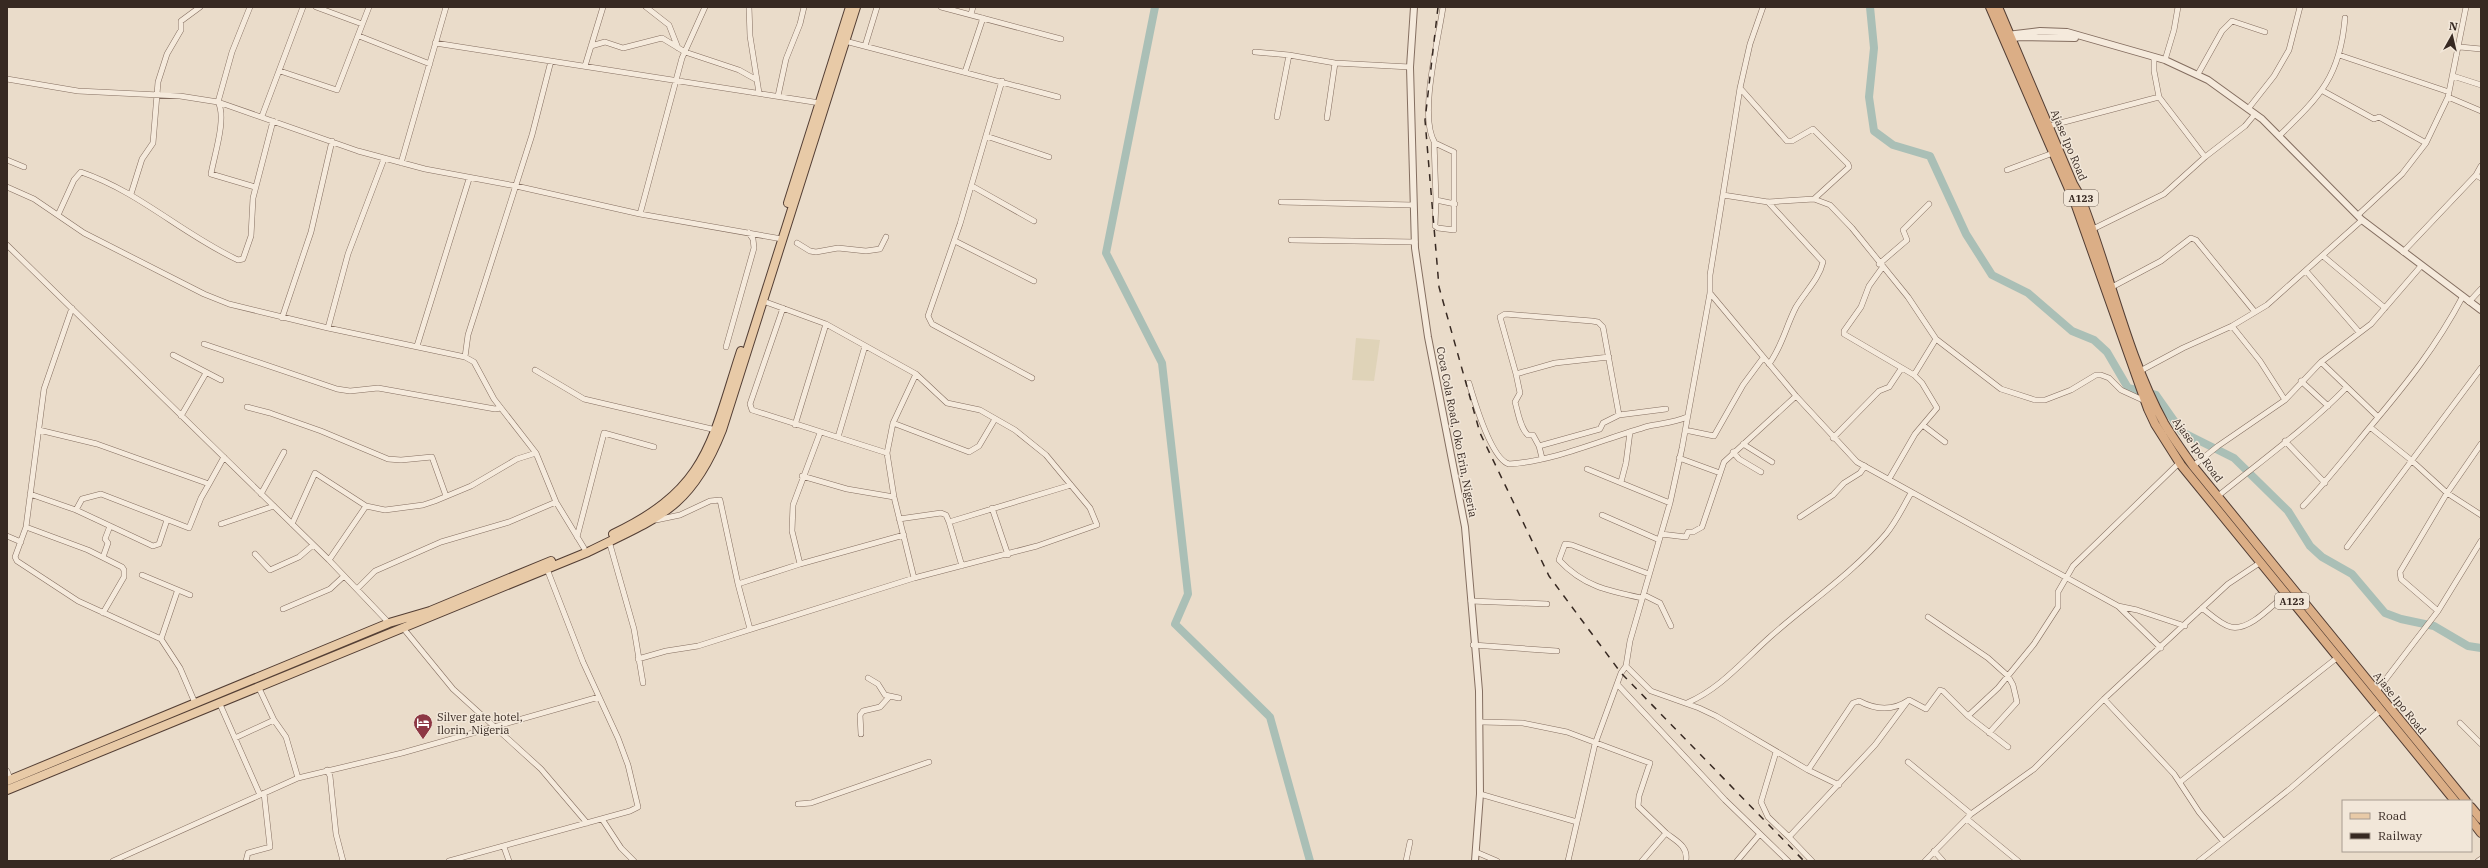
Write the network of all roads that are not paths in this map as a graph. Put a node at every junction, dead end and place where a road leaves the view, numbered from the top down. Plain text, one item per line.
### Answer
1 (200, 7) edge
2 (250, 7) edge
3 (303, 7) edge
4 (316, 7) edge
5 (369, 7) edge
6 (446, 7) edge
7 (603, 7) edge
8 (646, 7) edge
9 (705, 7) edge
10 (749, 7) edge
11 (804, 7) edge
12 (850, 7) edge
13 (856, 7) edge
14 (877, 7) edge
15 (941, 7) edge
16 (973, 7) edge
17 (1414, 7) edge
18 (1443, 7) edge
19 (1763, 7) edge
20 (1997, 7) edge
21 (2178, 7) edge
22 (2300, 7) edge
23 (2466, 7) edge
24 (970, 14) junction
25 (983, 18) junction
26 (2345, 18) dead end
27 (362, 24) junction
28 (2265, 32) dead end
29 (359, 36) junction
30 (2008, 37) junction
31 (1061, 39) dead end
32 (845, 40) junction
33 (435, 43) junction
34 (591, 46) junction
35 (865, 46) junction
36 (2460, 47) junction
37 (678, 48) junction
38 (2481, 49) edge
39 (684, 52) junction
40 (1255, 52) dead end
41 (1289, 55) junction
42 (2339, 55) junction
43 (2154, 58) junction
44 (2165, 60) junction
45 (551, 61) junction
46 (1335, 63) junction
47 (430, 64) junction
48 (585, 66) junction
49 (1410, 67) junction
50 (280, 71) junction
51 (965, 72) junction
52 (2198, 74) junction
53 (2453, 76) junction
54 (7, 79) edge
55 (676, 79) junction
56 (757, 80) junction
57 (1002, 81) junction
58 (2481, 85) edge
59 (1740, 88) junction
60 (2323, 91) junction
61 (759, 93) junction
62 (2449, 94) junction
63 (157, 95) junction
64 (778, 96) junction
65 (1058, 97) dead end
66 (2159, 97) junction
67 (218, 102) junction
68 (820, 103) junction
69 (2248, 108) junction
70 (2481, 111) edge
71 (2255, 114) junction
72 (262, 116) junction
73 (1278, 117) dead end
74 (1327, 118) dead end
75 (273, 121) junction
76 (2049, 126) junction
77 (986, 136) junction
78 (2279, 136) junction
79 (1433, 139) junction
80 (332, 141) junction
81 (2426, 143) junction
82 (2053, 153) junction
83 (1049, 157) dead end
84 (2205, 157) junction
85 (384, 159) junction
86 (7, 160) edge
87 (400, 163) junction
88 (2481, 166) edge
89 (24, 167) dead end
90 (2007, 170) dead end
91 (2476, 175) junction
92 (2481, 178) edge
93 (469, 179) junction
94 (516, 186) junction
95 (972, 186) junction
96 (7, 187) edge
97 (255, 187) junction
98 (131, 194) junction
99 (1723, 195) junction
100 (1814, 199) junction
101 (1436, 200) junction
102 (1281, 202) dead end
103 (1768, 202) junction
104 (1455, 204) junction
105 (1929, 204) dead end
106 (1414, 205) junction
107 (640, 214) junction
108 (58, 216) junction
109 (2360, 217) junction
110 (1034, 221) dead end
111 (2093, 229) junction
112 (749, 234) junction
113 (886, 237) dead end
114 (780, 239) junction
115 (1291, 240) dead end
116 (954, 241) junction
117 (1415, 242) junction
118 (798, 243) dead end
119 (7, 245) edge
120 (2403, 252) junction
121 (2323, 256) junction
122 (1881, 266) junction
123 (2422, 266) junction
124 (2101, 267) junction
125 (2306, 271) junction
126 (1034, 281) dead end
127 (2112, 286) junction
128 (2481, 289) edge
129 (1710, 293) junction
130 (2463, 296) junction
131 (763, 301) junction
132 (2469, 302) junction
133 (72, 308) junction
134 (782, 308) junction
135 (2385, 308) junction
136 (2481, 310) edge
137 (2255, 312) junction
138 (282, 318) junction
139 (826, 324) junction
140 (2232, 326) junction
141 (328, 328) junction
142 (2359, 332) junction
143 (1936, 339) junction
144 (204, 344) dead end
145 (417, 346) junction
146 (865, 346) junction
147 (726, 347) dead end
148 (173, 356) dead end
149 (465, 357) junction
150 (1608, 357) junction
151 (1763, 358) junction
152 (2321, 362) junction
153 (1769, 364) junction
154 (2481, 368) edge
155 (1901, 369) junction
156 (535, 370) dead end
157 (2142, 370) junction
158 (206, 373) junction
159 (916, 374) junction
160 (1516, 374) junction
161 (1914, 375) junction
162 (1032, 378) dead end
163 (221, 380) dead end
164 (2301, 381) junction
165 (1469, 383) dead end
166 (2346, 388) junction
167 (1796, 396) junction
168 (2148, 397) junction
169 (2285, 400) junction
170 (2328, 406) junction
171 (247, 408) dead end
172 (501, 408) junction
173 (1666, 408) dead end
174 (1619, 415) junction
175 (181, 416) junction
176 (1687, 417) junction
177 (2378, 417) junction
178 (995, 419) junction
179 (893, 423) junction
180 (795, 424) junction
181 (1924, 426) junction
182 (2370, 427) junction
183 (39, 430) junction
184 (716, 430) junction
185 (1685, 430) junction
186 (1630, 432) junction
187 (820, 433) junction
188 (838, 437) junction
189 (1833, 438) junction
190 (2285, 441) junction
191 (1945, 442) dead end
192 (1743, 444) junction
193 (2481, 444) edge
194 (1539, 446) junction
195 (654, 447) dead end
196 (284, 452) dead end
197 (1733, 452) junction
198 (536, 453) junction
199 (887, 453) junction
200 (224, 457) junction
201 (1542, 458) junction
202 (1679, 458) junction
203 (2412, 460) junction
204 (1772, 462) dead end
205 (2179, 463) junction
206 (1865, 466) junction
207 (2193, 466) junction
208 (1587, 469) dead end
209 (1761, 472) dead end
210 (1720, 473) junction
211 (802, 476) junction
212 (1889, 479) junction
213 (1621, 482) junction
214 (2325, 483) junction
215 (209, 484) junction
216 (1071, 485) junction
217 (1911, 493) junction
218 (2447, 493) junction
219 (30, 494) junction
220 (261, 494) junction
221 (446, 496) junction
222 (2218, 496) junction
223 (894, 497) junction
224 (556, 502) junction
225 (1670, 503) junction
226 (274, 506) junction
227 (366, 506) junction
228 (2303, 506) dead end
229 (992, 508) junction
230 (76, 510) junction
231 (1602, 515) dead end
232 (2481, 515) edge
233 (1800, 517) dead end
234 (899, 519) junction
235 (167, 520) junction
236 (651, 522) junction
237 (949, 522) junction
238 (221, 524) dead end
239 (292, 524) junction
240 (26, 526) junction
241 (110, 526) junction
242 (1661, 534) junction
243 (904, 535) junction
244 (7, 536) edge
245 (577, 537) junction
246 (1658, 539) junction
247 (2481, 541) edge
248 (21, 542) junction
249 (609, 542) junction
250 (313, 545) junction
251 (2347, 547) dead end
252 (584, 548) junction
253 (255, 554) dead end
254 (1008, 555) junction
255 (103, 557) junction
256 (329, 560) junction
257 (2260, 562) junction
258 (800, 564) junction
259 (962, 566) junction
260 (547, 569) junction
261 (1649, 574) junction
262 (142, 575) dead end
263 (344, 576) junction
264 (2284, 577) junction
265 (914, 578) junction
266 (2067, 579) junction
267 (2277, 582) junction
268 (738, 584) junction
269 (357, 588) junction
270 (177, 592) junction
271 (2286, 594) junction
272 (190, 596) dead end
273 (1643, 597) junction
274 (1471, 601) junction
275 (1547, 604) dead end
276 (2118, 606) junction
277 (2202, 608) junction
278 (283, 609) dead end
279 (2438, 611) junction
280 (103, 613) junction
281 (1928, 617) dead end
282 (388, 623) junction
283 (1671, 626) dead end
284 (2185, 626) junction
285 (403, 628) junction
286 (750, 629) junction
287 (160, 638) junction
288 (347, 640) junction
289 (1474, 645) junction
290 (351, 648) junction
291 (2161, 648) junction
292 (1557, 652) dead end
293 (2338, 657) junction
294 (638, 659) junction
295 (1626, 666) junction
296 (2008, 676) junction
297 (868, 678) dead end
298 (643, 683) dead end
299 (1617, 684) junction
300 (258, 686) junction
301 (2376, 692) junction
302 (599, 697) junction
303 (889, 697) junction
304 (899, 698) dead end
305 (1700, 698) junction
306 (2104, 699) junction
307 (1909, 700) junction
308 (220, 702) junction
309 (195, 703) junction
310 (1686, 703) junction
311 (1699, 708) junction
312 (2381, 710) junction
313 (185, 712) junction
314 (1968, 716) junction
315 (274, 720) junction
316 (1481, 722) junction
317 (2460, 723) dead end
318 (497, 726) junction
319 (1989, 733) junction
320 (861, 734) dead end
321 (235, 738) junction
322 (114, 741) junction
323 (1595, 744) junction
324 (2481, 744) edge
325 (2008, 747) dead end
326 (1776, 752) junction
327 (929, 762) dead end
328 (1908, 762) dead end
329 (339, 767) junction
330 (327, 770) junction
331 (1808, 770) junction
332 (7, 771) edge
333 (330, 776) junction
334 (298, 778) junction
335 (9, 780) edge
336 (2180, 782) junction
337 (1839, 785) junction
338 (7, 790) edge
339 (262, 794) junction
340 (1480, 794) junction
341 (2454, 800) edge
342 (2465, 800) edge
343 (798, 804) dead end
344 (2472, 808) edge
345 (1971, 814) junction
346 (602, 819) junction
347 (1967, 819) junction
348 (2481, 819) edge
349 (2472, 821) edge
350 (1577, 822) junction
351 (587, 823) junction
352 (2481, 832) edge
353 (1666, 833) junction
354 (1759, 835) junction
355 (1789, 837) junction
356 (2223, 841) junction
357 (1410, 842) dead end
358 (504, 847) junction
359 (1934, 851) junction
360 (1476, 852) junction
361 (2481, 859) edge
362 (1686, 860) dead end
363 (113, 861) edge
364 (246, 861) edge
365 (343, 861) edge
366 (449, 861) edge
367 (509, 861) edge
368 (634, 861) edge
369 (1406, 861) edge
370 (1475, 861) edge
371 (1497, 861) edge
372 (1568, 861) edge
373 (1642, 861) edge
374 (1737, 861) edge
375 (1788, 861) edge
376 (1812, 861) edge
377 (1924, 861) edge
378 (1943, 861) edge
379 (2018, 861) edge
380 (2199, 861) edge
381 (2478, 861) edge

1 - 63 street
2 - 67 street
3 - 50 street
4 - 27 street
5 - 27 street
6 - 33 street
7 - 34 street
8 - 37 street
9 - 39 street
10 - 56 street
11 - 64 street
12 - 68 main road
13 - 32 main road
14 - 35 street
15 - 24 street
16 - 24 street
17 - 49 street, Coca Cola Road, Oko Erin, Nigeria
18 - 79 street
19 - 59 street
20 - 30 highway, Ajase Ipo Road / A123
21 - 44 street
22 - 69 street
23 - 36 street
24 - 25 street
25 - 31 street
25 - 51 street
26 - 42 street
27 - 29 street
28 - 52 street
29 - 47 street
29 - 50 street
30 - 43 street
30 - 76 highway, Ajase Ipo Road / A123
30 - 82 highway, Ajase Ipo Road / A123
32 - 35 street
32 - 114 main road
33 - 45 street
33 - 47 street
34 - 37 street
34 - 48 street
35 - 51 street
36 - 38 street
36 - 53 street
37 - 39 street
39 - 55 street
39 - 56 street
40 - 41 street
41 - 46 street
41 - 73 street
42 - 60 street
42 - 62 street
43 - 44 street
43 - 66 street
44 - 52 street
45 - 48 street
45 - 94 street
46 - 49 street
46 - 74 street
47 - 87 street
48 - 55 street
49 - 106 street, Coca Cola Road, Oko Erin, Nigeria
50 - 72 street
51 - 57 street
52 - 69 street
53 - 58 street
53 - 62 street
54 - 63 street
55 - 61 street
55 - 107 street
56 - 61 street
57 - 65 street
57 - 77 street
59 - 99 street
59 - 100 street
60 - 78 street
60 - 81 street
61 - 64 street
62 - 70 street
62 - 81 street
63 - 67 street
63 - 98 street
64 - 68 street
66 - 76 street
66 - 84 street
67 - 72 street
67 - 97 street
68 - 114 main road
69 - 71 street
71 - 78 street
71 - 84 street
72 - 75 street
75 - 80 street
75 - 97 street
76 - 111 highway, Ajase Ipo Road / A123
77 - 83 street
77 - 95 street
78 - 109 street
79 - 101 street
79 - 104 street
80 - 85 street
80 - 138 street
81 - 109 street
82 - 90 street
82 - 124 highway, Ajase Ipo Road / A123
84 - 111 street
85 - 87 street
85 - 141 street
86 - 89 street
87 - 93 street
88 - 91 street
91 - 92 street
91 - 120 street
93 - 94 street
93 - 145 street
94 - 107 street
94 - 149 street
95 - 110 street
95 - 116 street
96 - 108 street
97 - 98 street
98 - 108 street
99 - 103 street
99 - 129 street
100 - 103 street
100 - 122 street
101 - 104 street
101 - 104 street
102 - 106 street
103 - 153 street
105 - 122 street
106 - 117 street, Coca Cola Road, Oko Erin, Nigeria
107 - 112 street
108 - 138 street
109 - 120 street
109 - 121 street
111 - 124 highway, Ajase Ipo Road / A123
112 - 114 street
112 - 147 street
113 - 118 street
114 - 131 main road
114 - 184 main road
115 - 117 street
116 - 126 street
116 - 162 street
117 - 274 street, Coca Cola Road, Oko Erin, Nigeria
119 - 133 street
120 - 123 street
121 - 125 street
121 - 135 street
122 - 143 street
122 - 155 street
123 - 130 street
123 - 135 street
124 - 127 highway, Ajase Ipo Road / A123
124 - 168 highway, Ajase Ipo Road / A123
125 - 137 street
125 - 142 street
127 - 137 street
127 - 157 highway, Ajase Ipo Road / A123
128 - 132 street
129 - 151 street
129 - 176 street
130 - 132 street
130 - 177 street
131 - 134 street
131 - 236 main road
132 - 136 street
133 - 175 street
133 - 183 street
134 - 139 street
134 - 180 street
135 - 142 street
137 - 140 street
138 - 141 street
139 - 146 street
139 - 180 street
140 - 157 street
140 - 169 street
141 - 145 street
142 - 152 street
143 - 161 street
143 - 168 street
144 - 172 street
145 - 149 street
146 - 159 street
146 - 188 street
148 - 158 street
149 - 172 street
150 - 160 street
150 - 160 street
150 - 174 street
151 - 153 street
151 - 185 street
152 - 164 street
152 - 166 street
153 - 167 street
154 - 203 street
155 - 161 street
155 - 189 street
156 - 184 street
157 - 168 highway, Ajase Ipo Road / A123
158 - 163 street
158 - 175 street
159 - 178 street
159 - 179 street
160 - 194 street
161 - 181 street
164 - 169 street
164 - 170 street
165 - 201 street
166 - 170 street
166 - 177 street
167 - 189 street
167 - 192 street
168 - 205 highway, Ajase Ipo Road / A123
168 - 207 highway, Ajase Ipo Road / A123
169 - 207 street
170 - 190 street
171 - 221 street
172 - 198 street
173 - 174 street
174 - 194 street
175 - 200 street
176 - 185 street
176 - 186 street
177 - 182 street
178 - 179 street
178 - 216 street
179 - 199 street
180 - 187 street
181 - 191 street
181 - 212 street
182 - 203 street
182 - 214 street
183 - 215 street
183 - 219 street
184 - 252 main road
185 - 202 street
186 - 201 street
186 - 213 street
187 - 188 street
187 - 211 street
188 - 199 street
189 - 206 street
190 - 214 street
190 - 222 street
192 - 197 street
192 - 204 street
193 - 218 street
194 - 201 street
195 - 245 street
196 - 220 street
197 - 209 street
197 - 210 street
198 - 221 street
198 - 224 street
199 - 223 street
200 - 215 street
200 - 220 street
202 - 210 street
202 - 225 street
203 - 218 street
203 - 251 street
205 - 257 highway, Ajase Ipo Road / A123
205 - 266 street
206 - 212 street
206 - 233 street
207 - 222 highway, Ajase Ipo Road / A123
208 - 213 street
210 - 242 street
211 - 223 street
211 - 258 street
212 - 217 street
213 - 225 street
214 - 228 street
215 - 235 street
216 - 229 street
216 - 254 street
217 - 266 street
217 - 305 street
218 - 232 street
218 - 279 street
219 - 230 street
219 - 240 street
220 - 226 street
221 - 227 street
222 - 264 highway, Ajase Ipo Road / A123
223 - 234 street
224 - 245 street
224 - 269 street
225 - 242 street
226 - 238 street
226 - 239 street
227 - 239 street
227 - 256 street
229 - 237 street
229 - 254 street
230 - 235 street
230 - 241 street
231 - 246 street
234 - 237 street
234 - 243 street
235 - 241 street
236 - 249 main road
236 - 268 street
237 - 259 street
239 - 250 street
240 - 248 street
240 - 255 street
241 - 255 street
242 - 246 street
243 - 258 street
243 - 265 street
244 - 248 street
245 - 252 street
246 - 261 street
247 - 279 street
248 - 280 street
249 - 260 main road
249 - 294 street
250 - 253 street
250 - 256 street
252 - 282 main road
254 - 259 street
255 - 280 street
256 - 263 street
257 - 267 highway, Ajase Ipo Road / A123
257 - 277 street
258 - 268 street
259 - 265 street
260 - 285 main road
260 - 302 street
261 - 273 street
261 - 273 street
262 - 270 street
263 - 269 street
263 - 278 street
264 - 267 highway
264 - 301 highway, Ajase Ipo Road / A123
265 - 286 street
266 - 276 street
266 - 296 street
267 - 271 highway, Ajase Ipo Road / A123
268 - 286 street
269 - 282 street
270 - 272 street
270 - 287 street
271 - 277 street
271 - 293 highway, Ajase Ipo Road / A123
273 - 283 street
273 - 295 street
274 - 275 street
274 - 289 street, Coca Cola Road, Oko Erin, Nigeria
276 - 284 street
276 - 291 street
277 - 284 street
279 - 301 street
280 - 287 street
281 - 296 street
282 - 288 main road
284 - 291 street
285 - 290 main road
285 - 318 street
286 - 294 street
287 - 309 street
288 - 290 main road
288 - 309 main road
289 - 292 street
289 - 316 street, Coca Cola Road, Oko Erin, Nigeria
290 - 300 main road
291 - 306 street
293 - 312 highway, Ajase Ipo Road / A123
293 - 336 street
294 - 298 street
295 - 299 street
295 - 310 street
296 - 314 street
296 - 319 street
297 - 303 street
299 - 323 street
299 - 354 street
300 - 308 main road
300 - 315 street
301 - 342 highway, Ajase Ipo Road / A123
302 - 318 street
302 - 346 street
303 - 304 street
303 - 320 street
305 - 310 street
305 - 311 street
306 - 336 street
306 - 345 street
307 - 314 street
307 - 331 street
307 - 337 street
308 - 313 main road
308 - 321 street
309 - 313 main road
310 - 311 street
311 - 326 street
312 - 341 highway, Ajase Ipo Road / A123
312 - 356 street
313 - 322 main road
314 - 319 street
315 - 321 street
315 - 334 street
316 - 323 street
316 - 340 street, Coca Cola Road, Oko Erin, Nigeria
317 - 324 street
318 - 329 street
318 - 351 street
319 - 325 street
321 - 339 street
322 - 335 main road
322 - 338 main road
323 - 350 street
323 - 353 street
326 - 331 street
326 - 355 street
327 - 343 street
328 - 345 street
329 - 330 street
329 - 333 street
330 - 333 street
330 - 334 street
331 - 337 street
332 - 335 street
333 - 365 street
334 - 339 street
336 - 356 street
337 - 355 street
339 - 363 street
339 - 364 street
340 - 350 street
340 - 360 street, Coca Cola Road, Oko Erin, Nigeria
344 - 348 highway
345 - 347 street
346 - 351 street
346 - 368 street
347 - 359 street
347 - 379 street
349 - 352 highway
350 - 372 street
351 - 358 street
353 - 362 street
353 - 373 street
354 - 374 street
354 - 375 street
355 - 376 street
356 - 380 street
357 - 369 street
358 - 366 street
358 - 367 street
359 - 377 street
359 - 378 street
360 - 370 street, Coca Cola Road, Oko Erin, Nigeria
360 - 371 street
361 - 381 street

